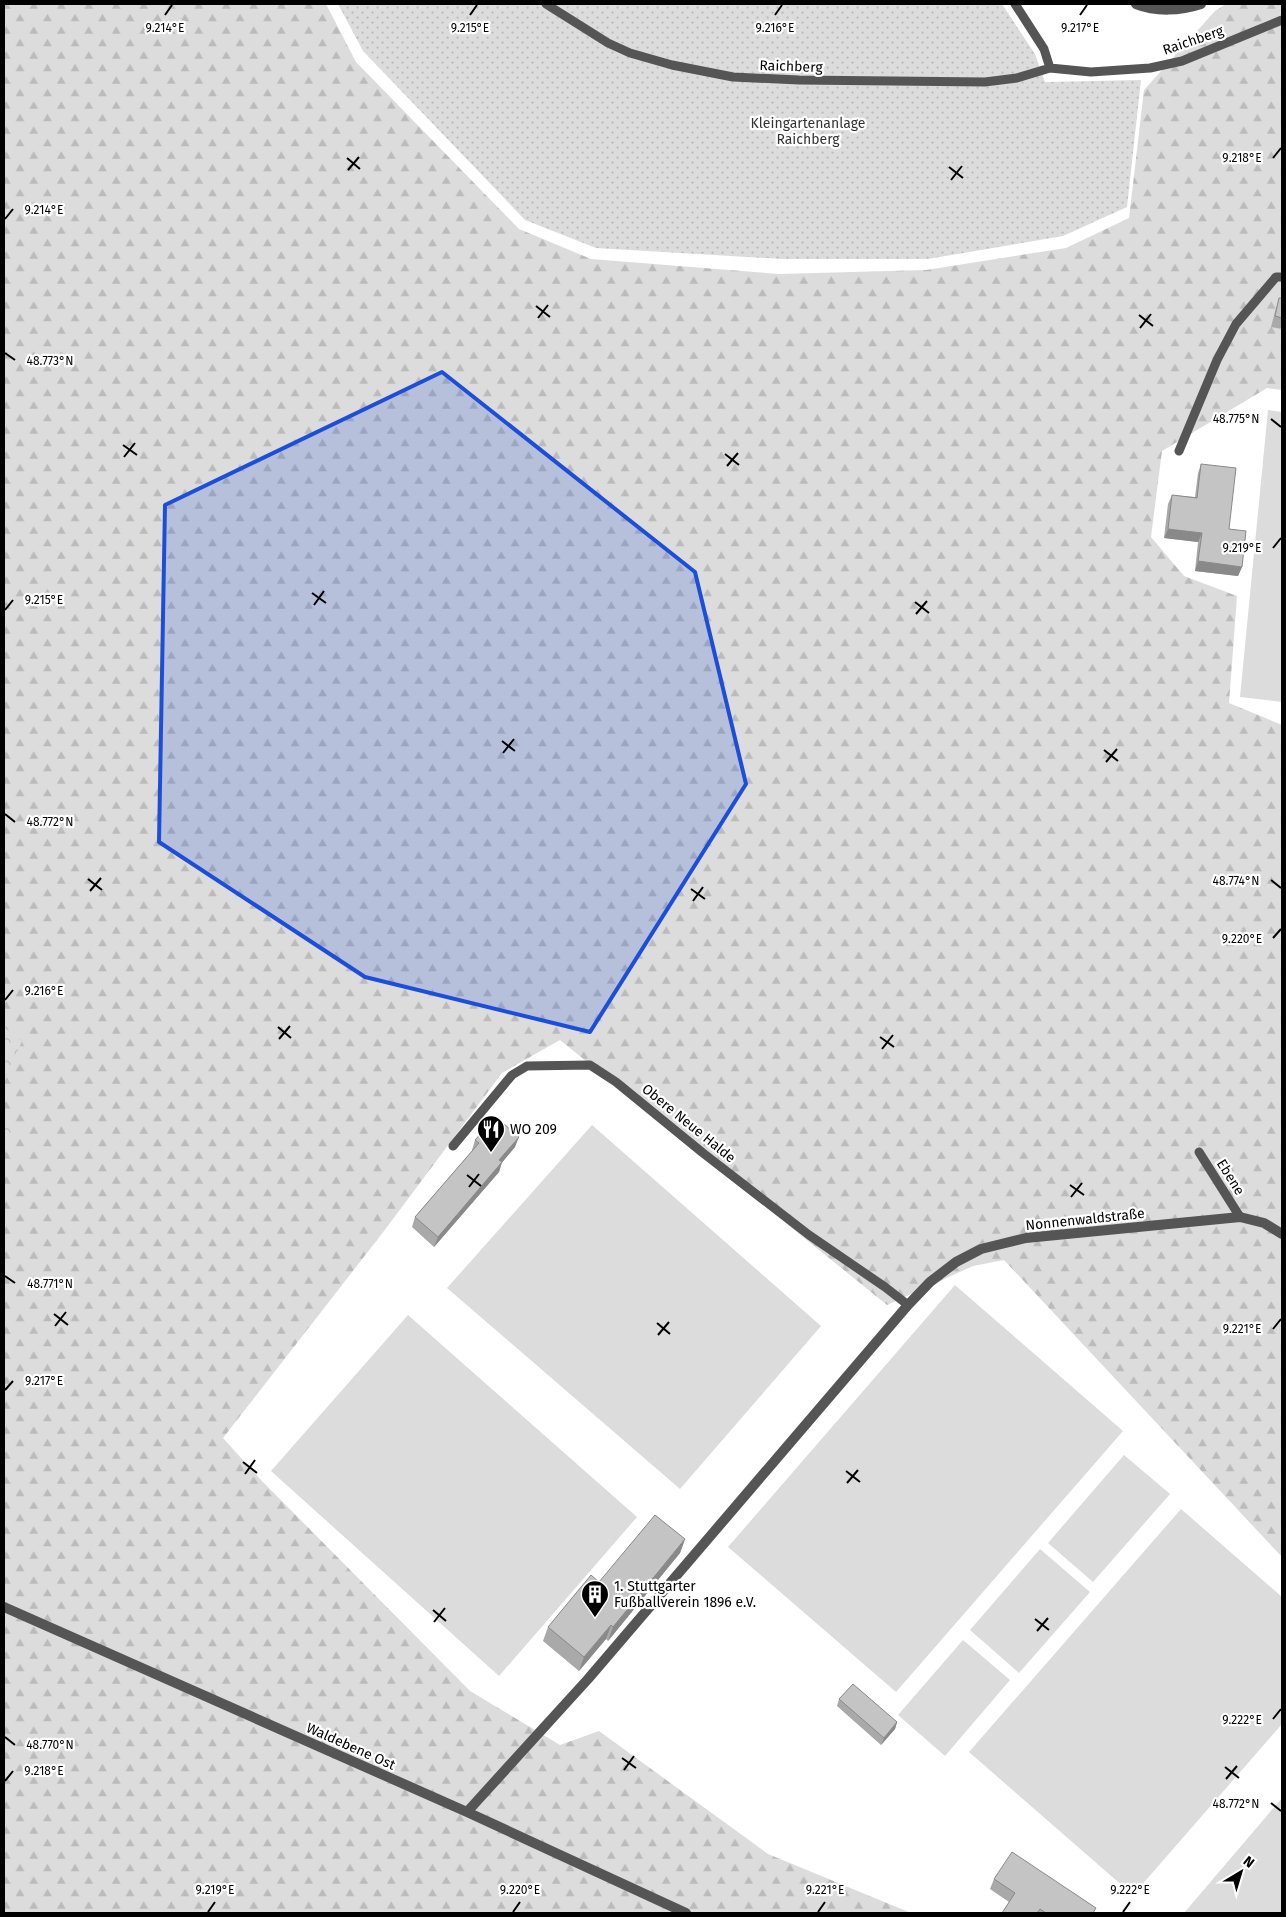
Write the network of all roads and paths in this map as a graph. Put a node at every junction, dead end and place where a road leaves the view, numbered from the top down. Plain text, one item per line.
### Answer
1 (546, 4) edge
2 (1015, 4) edge
3 (1136, 4) edge
4 (1201, 4) edge
5 (1282, 20) edge
6 (1050, 68) junction
7 (1282, 277) edge
8 (1179, 451) dead end
9 (454, 1146) dead end
10 (1199, 1152) dead end
11 (1240, 1218) junction
12 (1282, 1234) edge
13 (908, 1305) junction
14 (4, 1607) edge
15 (467, 1812) junction
16 (686, 1913) edge

1 - 6 lane, Raichberg
2 - 6 lane
3 - 4 street
5 - 6 lane, Raichberg
7 - 8 lane
9 - 13 lane, Obere Neue Halde
10 - 11 lane, Ebene
11 - 12 street, Nonnenwaldstraße
11 - 13 street, Nonnenwaldstraße
13 - 15 street, Nonnenwaldstraße
14 - 15 street, Waldebene Ost
15 - 16 street, Waldebene Ost

